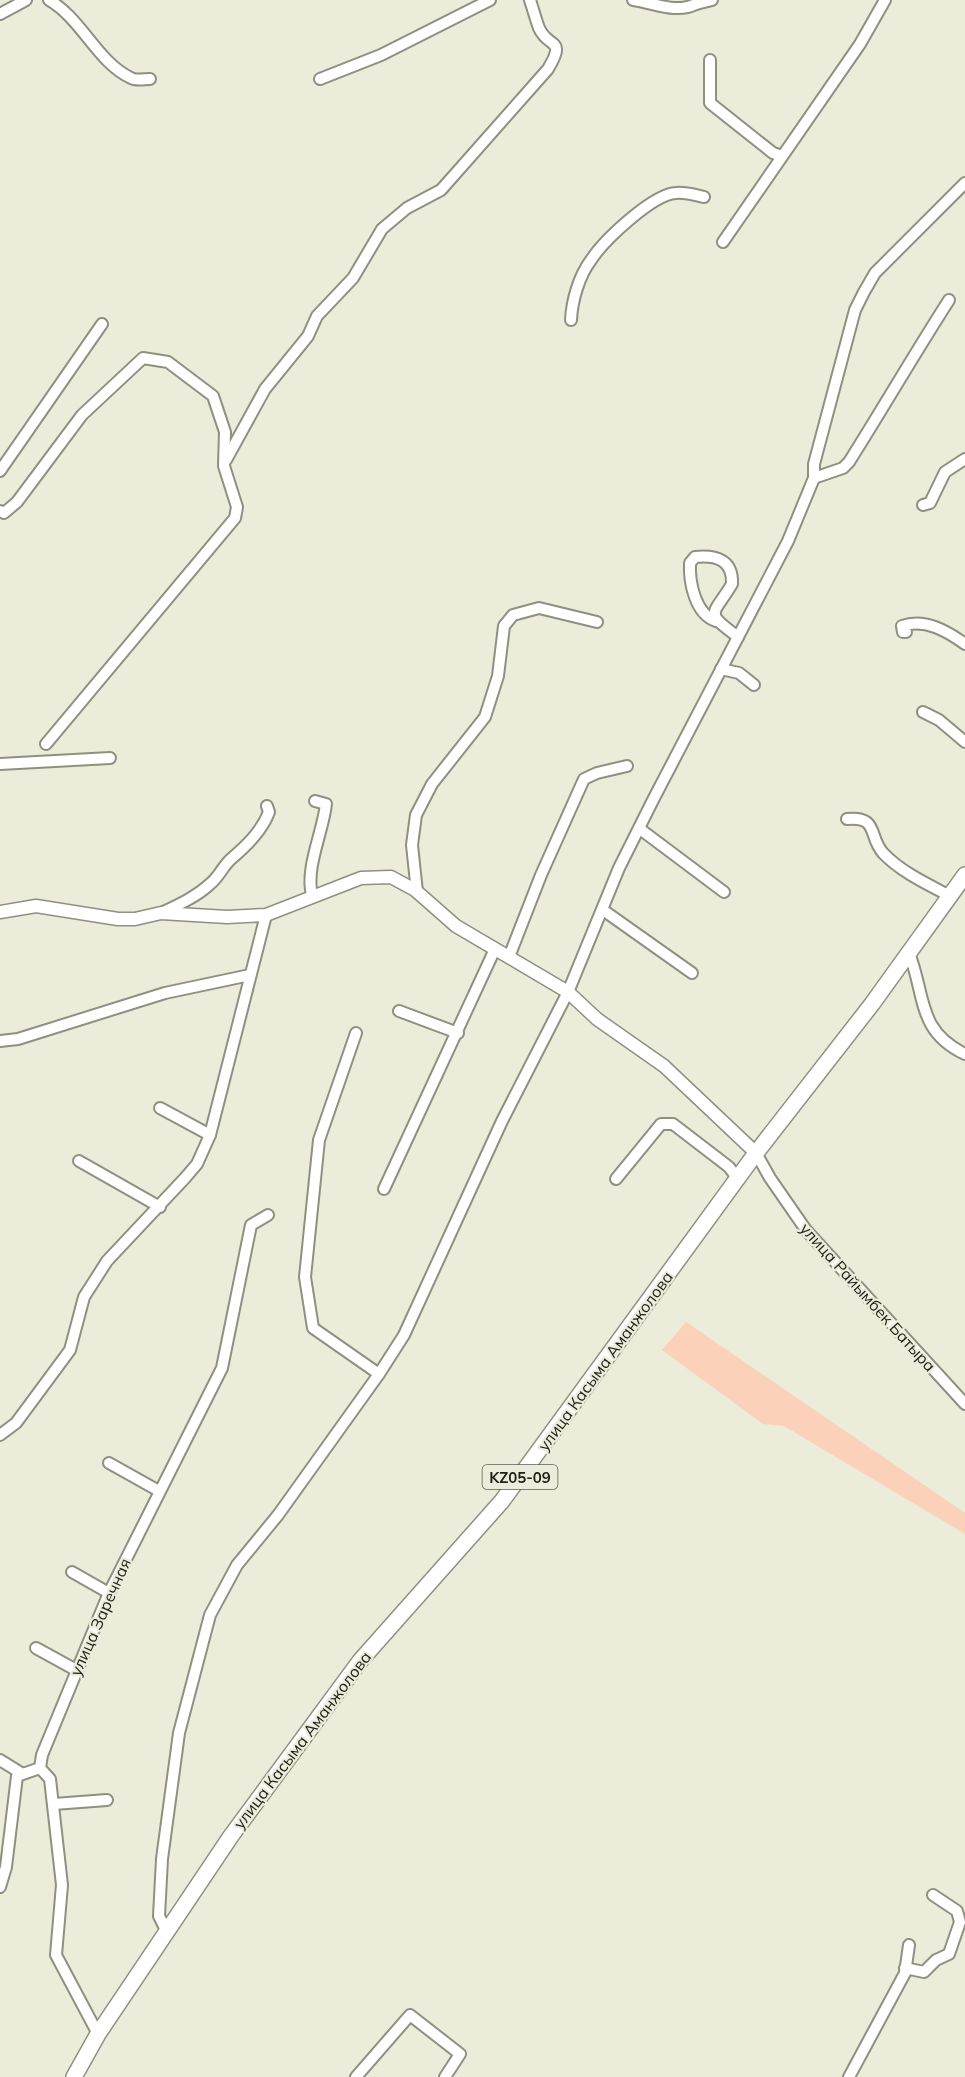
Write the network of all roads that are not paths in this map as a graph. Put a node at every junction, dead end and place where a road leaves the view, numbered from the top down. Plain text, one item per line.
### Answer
1 (26, 0) edge
2 (49, 0) edge
3 (490, 0) edge
4 (530, 0) edge
5 (633, 0) edge
6 (712, 0) edge
7 (885, 0) edge
8 (696, 2) edge
9 (0, 14) edge
10 (710, 60) dead end
11 (150, 79) dead end
12 (321, 79) dead end
13 (782, 156) junction
14 (965, 183) edge
15 (704, 197) dead end
16 (723, 242) dead end
17 (949, 300) dead end
18 (571, 320) dead end
19 (102, 324) dead end
20 (965, 459) edge
21 (225, 461) junction
22 (0, 471) edge
23 (814, 478) junction
24 (923, 506) dead end
25 (0, 511) edge
26 (716, 621) junction
27 (597, 622) dead end
28 (906, 632) dead end
29 (738, 637) junction
30 (965, 644) edge
31 (722, 669) junction
32 (754, 685) dead end
33 (923, 712) dead end
34 (965, 742) edge
35 (46, 744) dead end
36 (110, 758) dead end
37 (0, 764) edge
38 (627, 766) dead end
39 (315, 801) dead end
40 (267, 806) dead end
41 (847, 819) dead end
42 (640, 829) junction
43 (965, 875) edge
44 (417, 892) junction
45 (724, 892) dead end
46 (312, 895) junction
47 (950, 896) junction
48 (603, 910) junction
49 (0, 912) edge
50 (161, 913) junction
51 (266, 915) junction
52 (495, 949) junction
53 (909, 953) junction
54 (509, 957) junction
55 (692, 973) dead end
56 (250, 975) junction
57 (568, 992) junction
58 (399, 1011) dead end
59 (356, 1033) dead end
60 (458, 1033) junction
61 (0, 1041) edge
62 (965, 1054) edge
63 (160, 1108) dead end
64 (210, 1135) junction
65 (756, 1153) junction
66 (79, 1161) dead end
67 (616, 1179) dead end
68 (738, 1179) junction
69 (384, 1189) dead end
70 (160, 1207) junction
71 (268, 1215) dead end
72 (379, 1374) junction
73 (965, 1404) edge
74 (0, 1435) edge
75 (109, 1463) dead end
76 (159, 1491) junction
77 (72, 1572) dead end
78 (109, 1593) junction
79 (36, 1648) dead end
80 (76, 1670) junction
81 (0, 1760) edge
82 (40, 1768) junction
83 (21, 1773) junction
84 (107, 1800) dead end
85 (54, 1804) junction
86 (0, 1887) edge
87 (933, 1895) dead end
88 (167, 1932) junction
89 (909, 1945) dead end
90 (905, 1968) junction
91 (98, 2034) junction
92 (74, 2077) edge
93 (356, 2077) edge
94 (445, 2077) edge
95 (849, 2077) edge

1 - 9 street
2 - 11 street
3 - 12 street
4 - 21 street
5 - 8 street
6 - 8 street
7 - 13 street
10 - 13 street
13 - 16 street
14 - 23 street
15 - 18 street
17 - 23 street
19 - 22 street
20 - 24 street
21 - 25 street
21 - 35 street
23 - 29 street
26 - 26 street
26 - 29 street
27 - 44 street
28 - 30 street
29 - 31 street
31 - 32 street
31 - 42 street
33 - 34 street
36 - 37 street
38 - 54 street
39 - 46 street
40 - 50 street
41 - 47 street
42 - 45 street
42 - 48 street
43 - 47 main road, улица Касыма Аманжолова / KZ05-09
44 - 46 street, улица Райымбек Батыра
44 - 52 street, улица Райымбек Батыра
46 - 51 street, улица Райымбек Батыра
47 - 53 main road, улица Касыма Аманжолова / KZ05-09
48 - 55 street
48 - 57 street
49 - 50 street, улица Райымбек Батыра
50 - 51 street, улица Райымбек Батыра
51 - 56 street
52 - 54 street, улица Райымбек Батыра
52 - 60 street
53 - 62 street
53 - 65 main road, улица Касыма Аманжолова / KZ05-09
54 - 57 street, улица Райымбек Батыра
56 - 61 street
56 - 64 street
57 - 65 street, улица Райымбек Батыра
57 - 72 street
58 - 60 street
59 - 72 street
60 - 69 street
63 - 64 street
64 - 70 street
65 - 68 main road, улица Касыма Аманжолова / KZ05-09
65 - 73 street, улица Райымбек Батыра
66 - 70 street
67 - 68 street
68 - 88 main road, улица Касыма Аманжолова / KZ05-09
70 - 74 street
71 - 76 street, улица Заречная
72 - 88 street
75 - 76 street
76 - 78 street, улица Заречная
77 - 78 street
78 - 80 street, улица Заречная
79 - 80 street
80 - 82 street, улица Заречная
81 - 83 street
82 - 83 street
82 - 85 street
83 - 86 street
84 - 85 street
85 - 91 street
87 - 90 street
88 - 91 main road, улица Касыма Аманжолова / KZ05-09
89 - 90 street
90 - 95 street
91 - 92 main road, улица Касыма Аманжолова / KZ05-09
93 - 94 street

